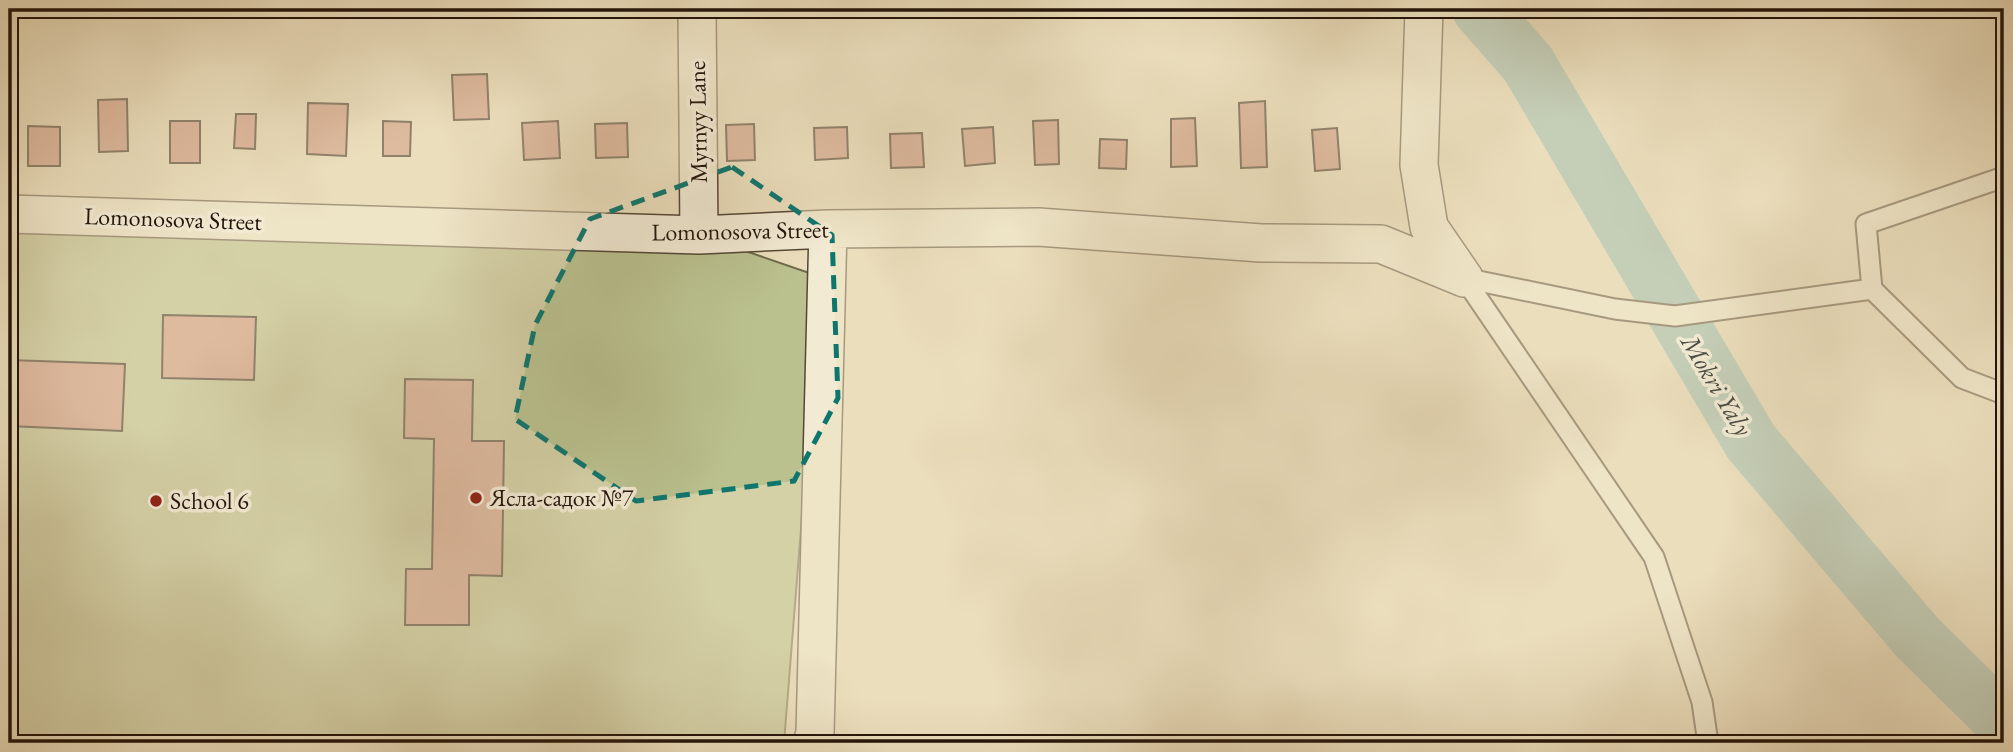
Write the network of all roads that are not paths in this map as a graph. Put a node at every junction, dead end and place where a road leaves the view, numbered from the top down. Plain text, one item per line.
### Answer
1 (697, 9) edge
2 (1423, 9) edge
3 (2004, 177) edge
4 (9, 214) edge
5 (828, 229) junction
6 (699, 235) junction
7 (1464, 278) junction
8 (1872, 289) junction
9 (2004, 394) edge
10 (812, 743) edge
11 (1708, 743) edge

1 - 6 street, Myrnyy Lane
2 - 7 street
3 - 8 lane
4 - 6 street, Lomonosova Street
5 - 6 street, Lomonosova Street
5 - 7 street, Lomonosova Street
5 - 10 street
7 - 8 lane
7 - 11 lane
8 - 9 lane

